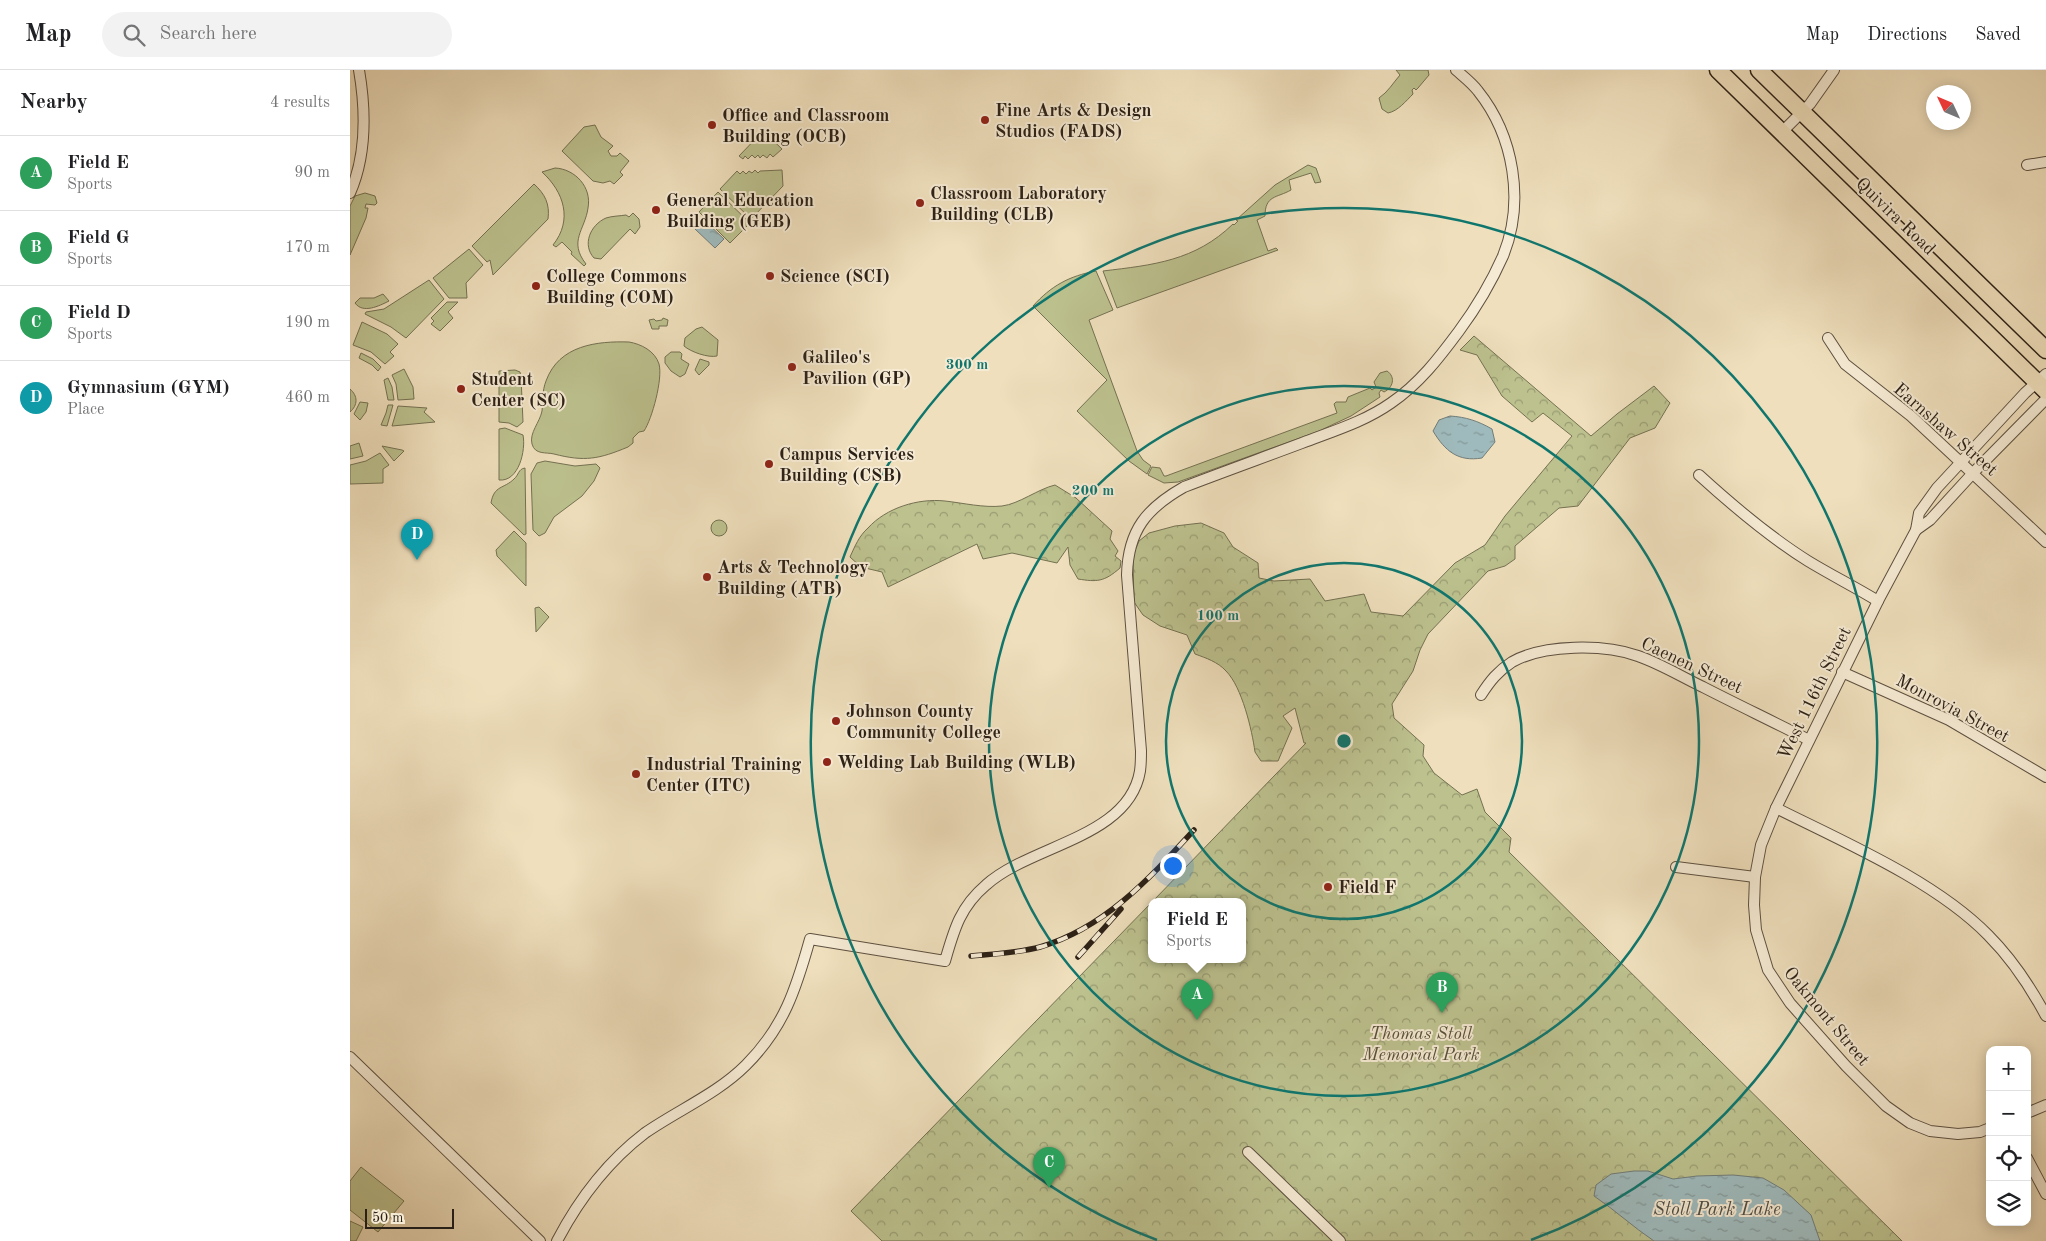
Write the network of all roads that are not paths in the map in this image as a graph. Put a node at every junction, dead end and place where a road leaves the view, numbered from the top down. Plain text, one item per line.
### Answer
1 (359, 70) edge
2 (1456, 70) edge
3 (1718, 70) edge
4 (1759, 70) edge
5 (1834, 70) edge
6 (1802, 112) junction
7 (1782, 132) junction
8 (2046, 162) edge
9 (2027, 165) dead end
10 (350, 193) edge
11 (1828, 338) dead end
12 (2046, 350) edge
13 (2043, 383) edge
14 (2046, 399) edge
15 (1961, 462) junction
16 (1973, 473) junction
17 (1699, 475) dead end
18 (1916, 530) junction
19 (2046, 542) edge
20 (1878, 601) junction
21 (1842, 672) junction
22 (1481, 695) dead end
23 (1809, 740) junction
24 (2046, 777) edge
25 (1776, 808) junction
26 (1676, 867) dead end
27 (1756, 877) junction
28 (2046, 1016) edge
29 (350, 1057) edge
30 (2046, 1105) edge
31 (2031, 1111) edge
32 (1986, 1130) edge
33 (1248, 1152) dead end
34 (2031, 1166) edge
35 (2046, 1194) edge
36 (540, 1241) edge
37 (557, 1241) edge
38 (1340, 1241) edge

1 - 10 street
2 - 37 street
3 - 7 main road, Quivira Road
4 - 6 main road, Quivira Road
5 - 6 street
6 - 7 street
6 - 12 main road, Quivira Road
7 - 13 main road, Quivira Road
8 - 9 street
11 - 15 street, Earnshaw Street
13 - 15 street, West 116th Street
14 - 16 street, West 116th Street
15 - 16 street, Earnshaw Street
15 - 18 street, West 116th Street
16 - 18 street, West 116th Street
16 - 19 street, Earnshaw Street
17 - 20 street
18 - 20 street, West 116th Street
20 - 21 street, West 116th Street
21 - 23 street, West 116th Street
21 - 24 street, Monrovia Street
22 - 23 street, Caenen Street
23 - 25 street, West 116th Street
25 - 27 street, West 116th Street
25 - 28 street
26 - 27 street
27 - 32 street, Oakmont Street
29 - 36 street
30 - 31 street
33 - 38 street
34 - 35 street

